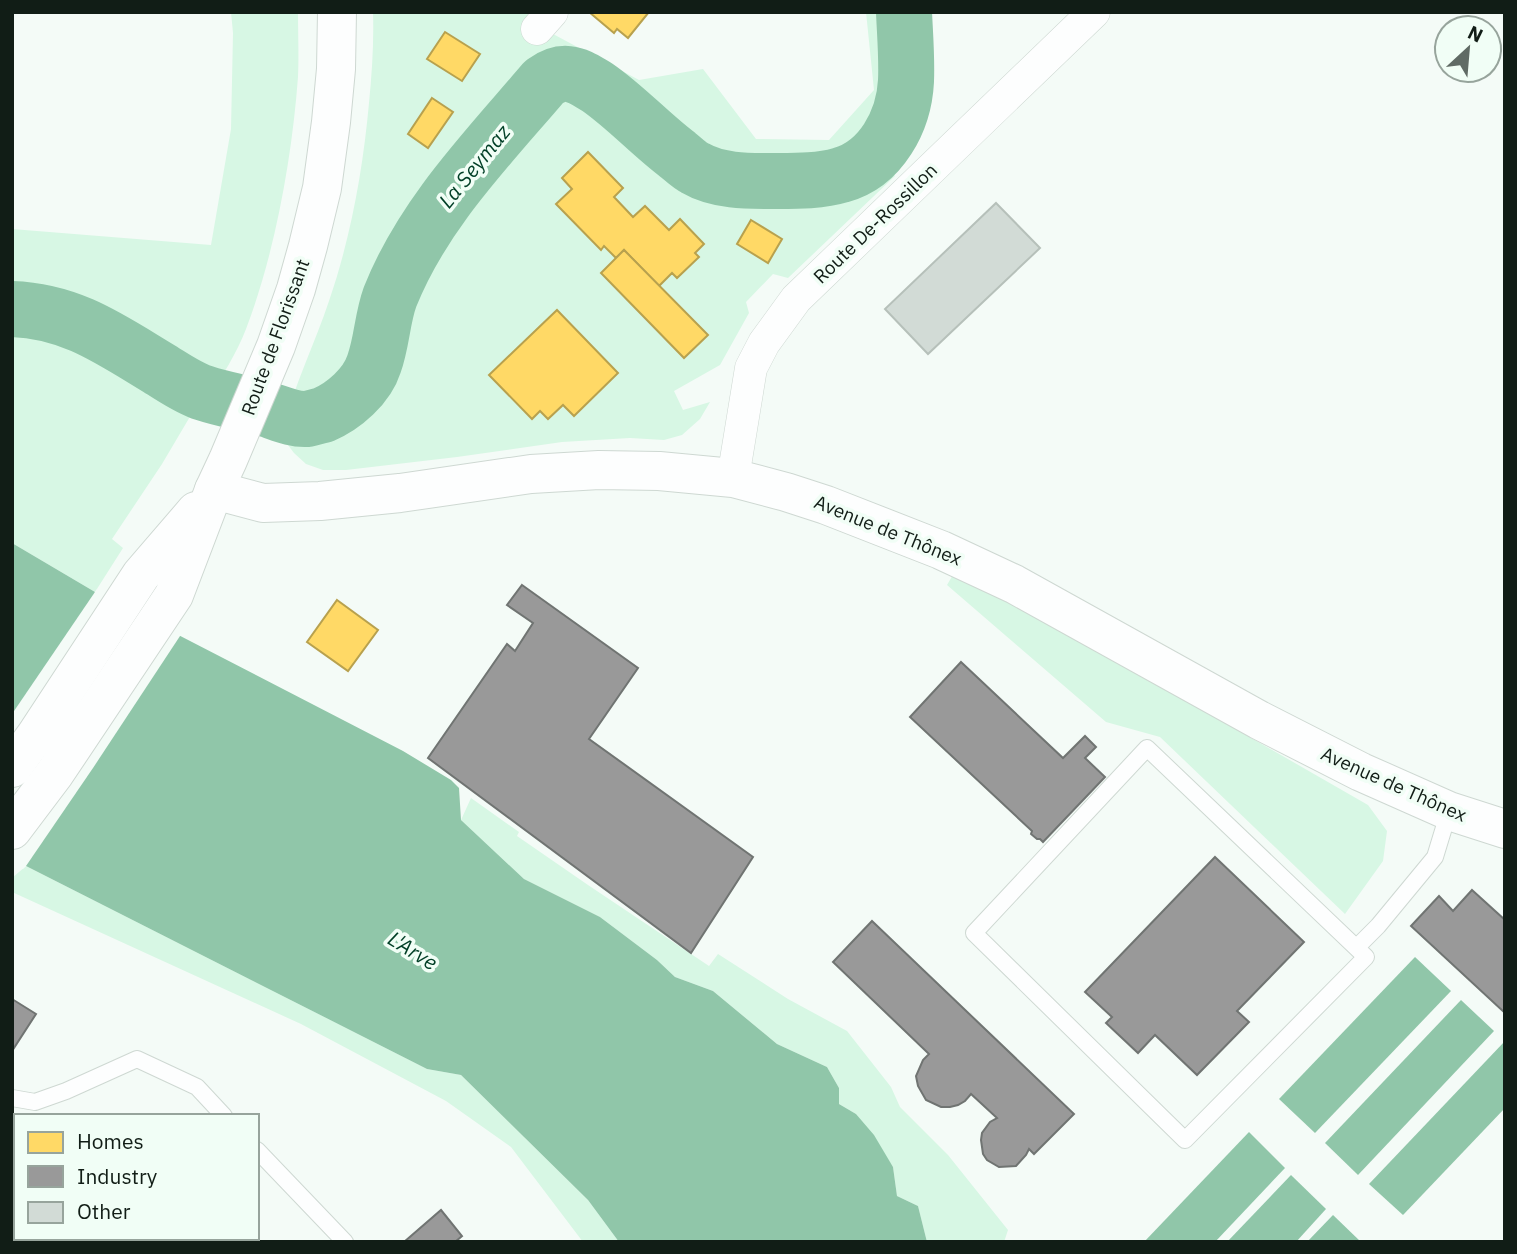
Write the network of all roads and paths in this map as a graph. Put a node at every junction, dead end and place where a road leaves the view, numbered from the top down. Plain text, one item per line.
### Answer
1 (337, 12) edge
2 (1094, 12) edge
3 (221, 475) junction
4 (733, 478) junction
5 (12, 768) edge
6 (1450, 811) junction
7 (1505, 829) edge
8 (12, 830) edge
9 (1357, 947) junction
10 (12, 1098) edge
11 (222, 1114) edge
12 (259, 1152) edge
13 (345, 1242) edge

1 - 3 main road, Route de Florissant
2 - 4 street, Route De-Rossillon
3 - 4 main road, Avenue de Thônex
3 - 5 main road, Route de Florissant
3 - 8 main road, Route de Florissant
4 - 6 main road, Avenue de Thônex
6 - 7 main road, Avenue de Thônex
6 - 9 lane
9 - 9 lane
10 - 11 lane
12 - 13 lane

